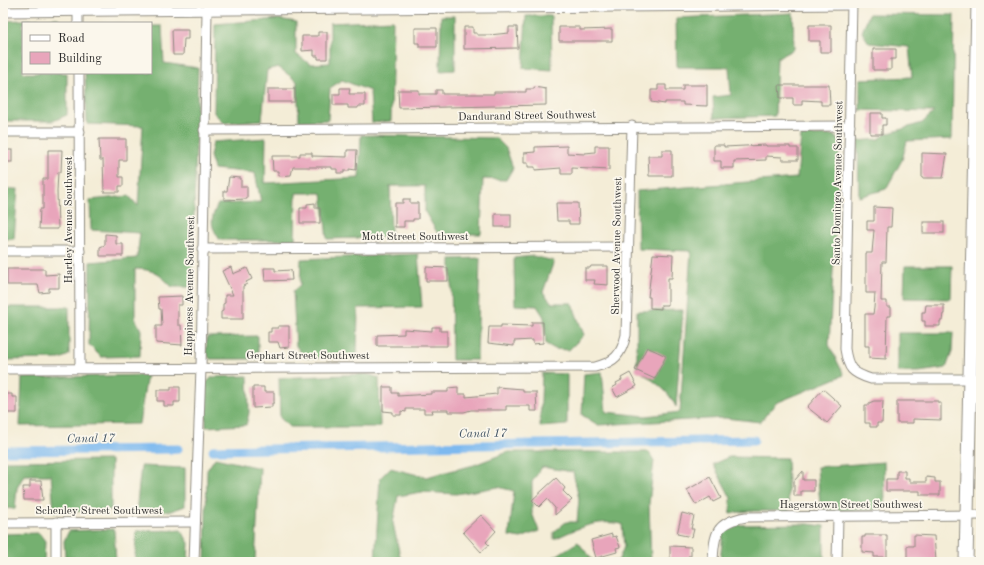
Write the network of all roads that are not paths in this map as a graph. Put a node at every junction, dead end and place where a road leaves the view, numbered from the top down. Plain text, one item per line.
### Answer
1 (978, 3) edge
2 (733, 4) edge
3 (852, 4) edge
4 (613, 5) edge
5 (475, 6) edge
6 (4, 9) edge
7 (78, 11) junction
8 (207, 11) junction
9 (78, 22) edge
10 (79, 74) edge
11 (632, 126) junction
12 (850, 126) junction
13 (204, 130) junction
14 (3, 132) edge
15 (80, 132) junction
16 (628, 247) junction
17 (202, 249) junction
18 (3, 251) edge
19 (80, 251) junction
20 (611, 361) joint
21 (80, 368) junction
22 (200, 368) junction
23 (3, 369) edge
24 (976, 379) edge
25 (967, 515) junction
26 (981, 515) edge
27 (838, 516) junction
28 (56, 522) junction
29 (195, 522) junction
30 (3, 523) edge
31 (56, 562) edge
32 (194, 562) edge
33 (713, 562) edge
34 (837, 562) edge
35 (966, 562) edge

1 - 24 street
2 - 3 street
2 - 4 street
3 - 12 street, Santo Domingo Avenue Southwest
4 - 5 street
5 - 8 street
6 - 7 street
7 - 8 street
7 - 9 street
8 - 13 street, Happiness Avenue Southwest
10 - 15 street, Hartley Avenue Southwest
11 - 12 street, Dandurand Street Southwest
11 - 13 street, Dandurand Street Southwest
11 - 16 street, Sherwood Avenue Southwest
12 - 24 street, Santo Domingo Avenue Southwest
13 - 17 street, Happiness Avenue Southwest
14 - 15 street
15 - 19 street, Hartley Avenue Southwest
16 - 17 street, Mott Street Southwest
16 - 20 street, Sherwood Avenue Southwest
17 - 22 street, Happiness Avenue Southwest
18 - 19 street
19 - 21 street, Hartley Avenue Southwest
20 - 22 street, Gephart Street Southwest
21 - 22 street, Gephart Street Southwest
21 - 23 street, Gephart Street Southwest
22 - 29 street, Happiness Avenue Southwest
24 - 25 street
25 - 26 street, Hagerstown Street Southwest
25 - 27 street, Hagerstown Street Southwest
25 - 35 street
27 - 33 street, Hagerstown Street Southwest
27 - 34 street
28 - 29 street, Schenley Street Southwest
28 - 30 street, Schenley Street Southwest
28 - 31 street
29 - 32 street, Happiness Avenue Southwest

